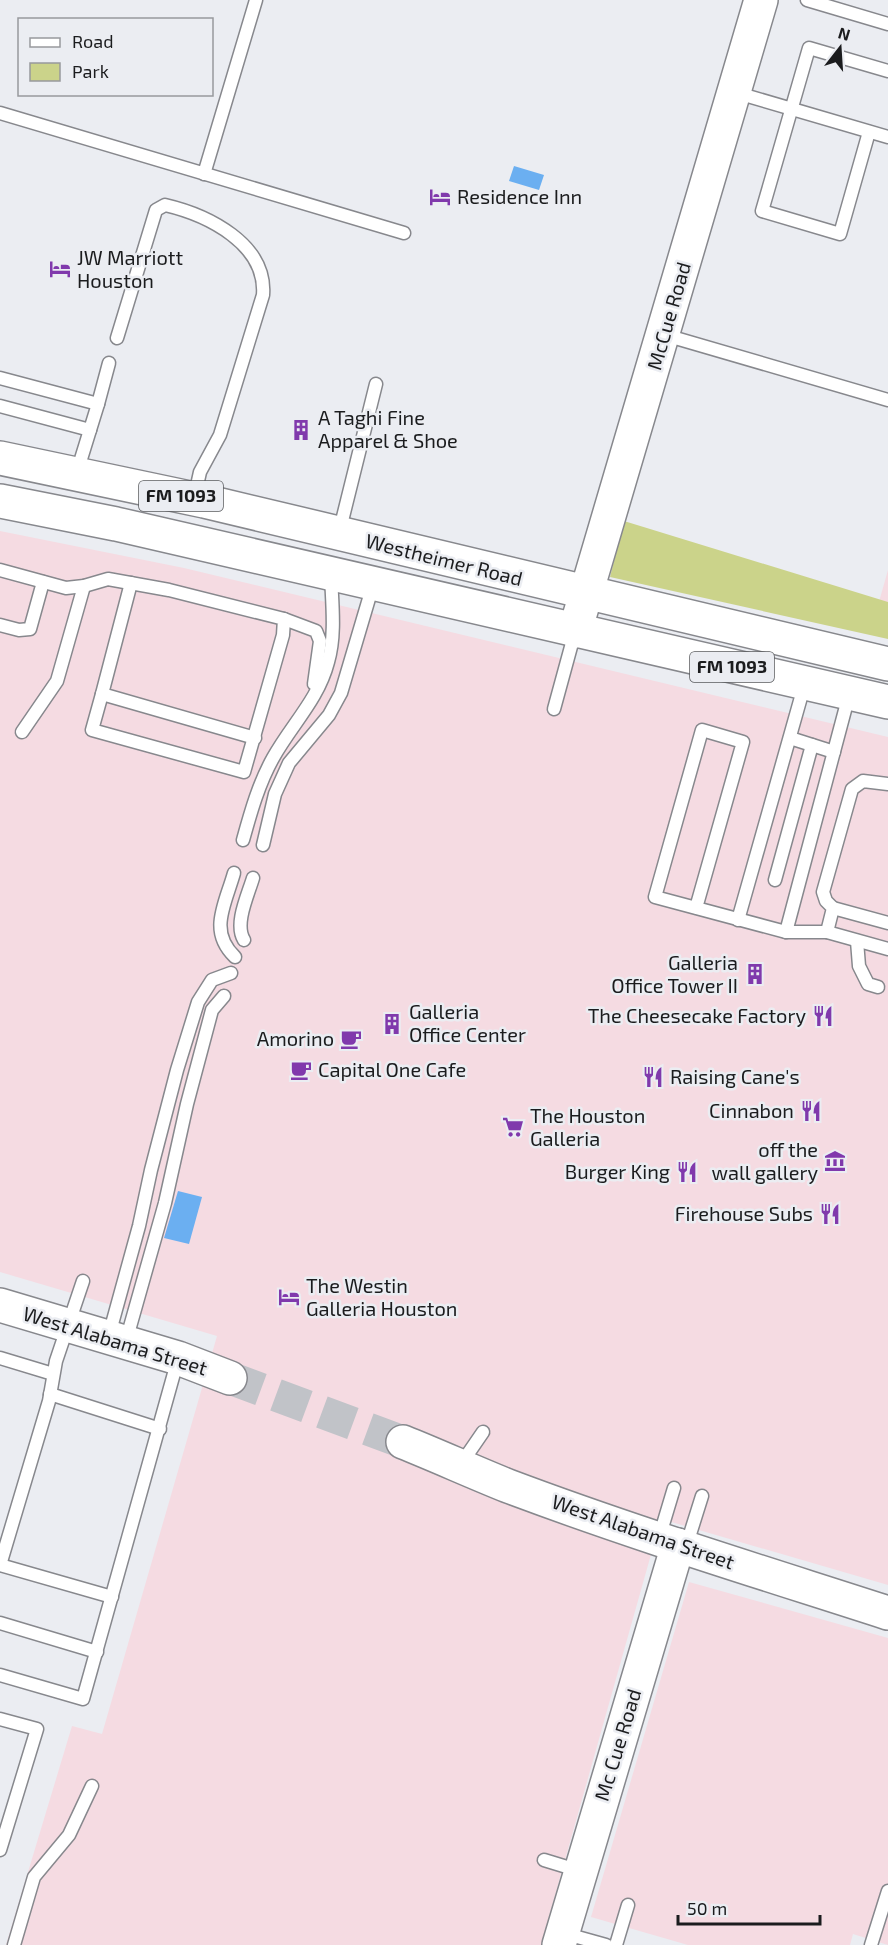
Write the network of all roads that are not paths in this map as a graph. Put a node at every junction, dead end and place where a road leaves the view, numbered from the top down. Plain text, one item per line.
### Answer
1 (256, 0) edge
2 (761, 0) edge
3 (807, 0) edge
4 (888, 24) edge
5 (888, 71) edge
6 (734, 92) junction
7 (792, 109) junction
8 (0, 113) edge
9 (869, 132) junction
10 (888, 137) edge
11 (204, 174) junction
12 (404, 233) dead end
13 (664, 334) junction
14 (117, 338) dead end
15 (109, 363) dead end
16 (0, 378) edge
17 (376, 384) dead end
18 (888, 400) edge
19 (98, 404) junction
20 (0, 406) edge
21 (90, 429) junction
22 (0, 458) edge
23 (76, 476) junction
24 (199, 500) junction
25 (0, 501) edge
26 (116, 524) junction
27 (340, 535) junction
28 (216, 546) junction
29 (0, 570) edge
30 (331, 574) junction
31 (43, 582) junction
32 (131, 583) junction
33 (373, 584) junction
34 (84, 586) junction
35 (587, 594) junction
36 (284, 619) junction
37 (0, 625) edge
38 (575, 631) junction
39 (888, 664) edge
40 (888, 676) edge
41 (806, 682) junction
42 (850, 692) junction
43 (102, 693) junction
44 (888, 702) edge
45 (554, 709) dead end
46 (307, 710) junction
47 (22, 732) dead end
48 (255, 738) junction
49 (790, 738) junction
50 (812, 745) junction
51 (834, 752) junction
52 (888, 784) edge
53 (243, 840) dead end
54 (263, 845) dead end
55 (234, 873) dead end
56 (253, 878) dead end
57 (775, 880) dead end
58 (696, 908) junction
59 (834, 908) junction
60 (738, 920) junction
61 (888, 923) edge
62 (786, 932) junction
63 (827, 932) junction
64 (244, 940) dead end
65 (857, 941) junction
66 (888, 949) edge
67 (235, 957) dead end
68 (231, 973) dead end
69 (878, 987) dead end
70 (224, 996) dead end
71 (83, 1281) dead end
72 (0, 1305) edge
73 (68, 1325) junction
74 (117, 1339) junction
75 (0, 1358) edge
76 (178, 1358) junction
77 (54, 1374) junction
78 (230, 1378) tunnel mouth
79 (50, 1394) junction
80 (160, 1429) junction
81 (483, 1432) dead end
82 (402, 1442) tunnel mouth
83 (461, 1464) junction
84 (674, 1488) dead end
85 (702, 1496) dead end
86 (674, 1544) junction
87 (0, 1565) edge
88 (112, 1597) junction
89 (888, 1613) edge
90 (0, 1623) edge
91 (97, 1652) junction
92 (0, 1675) edge
93 (0, 1719) edge
94 (92, 1786) dead end
95 (0, 1850) edge
96 (544, 1860) dead end
97 (581, 1871) junction
98 (888, 1891) edge
99 (628, 1905) dead end
100 (560, 1939) edge
101 (14, 1945) edge
102 (606, 1945) edge
103 (616, 1945) edge
104 (871, 1945) edge

1 - 11 lane
2 - 6 main road, McCue Road
3 - 4 lane
5 - 7 lane
6 - 7 lane
6 - 13 main road, McCue Road
7 - 9 lane
7 - 9 lane
8 - 11 lane
9 - 10 lane
11 - 12 lane
13 - 18 lane
13 - 35 main road, McCue Road
14 - 24 lane
15 - 19 lane
16 - 19 lane
17 - 27 lane
19 - 21 lane
20 - 21 lane
21 - 23 lane
22 - 23 main road, Westheimer Road / FM 1093
23 - 24 main road, Westheimer Road / FM 1093
24 - 26 main road
24 - 27 main road, Westheimer Road / FM 1093
25 - 26 main road, Westheimer Road / FM 1093
26 - 28 main road, Westheimer Road / FM 1093
27 - 28 main road
27 - 35 main road, Westheimer Road / FM 1093
28 - 30 main road, Westheimer Road / FM 1093
29 - 31 lane
30 - 33 main road, Westheimer Road / FM 1093
30 - 46 lane
31 - 34 lane
31 - 37 lane
32 - 34 lane
32 - 36 lane
32 - 43 lane
33 - 38 main road, Westheimer Road / FM 1093
33 - 54 lane
34 - 47 lane
35 - 38 main road, McCue Road
35 - 39 main road, Westheimer Road / FM 1093
36 - 46 lane
36 - 48 lane
38 - 41 main road, Westheimer Road / FM 1093
38 - 45 lane
40 - 41 main road
41 - 42 main road, Westheimer Road / FM 1093
41 - 49 lane
42 - 44 main road, Westheimer Road / FM 1093
42 - 51 lane
43 - 48 lane
43 - 48 lane
46 - 53 lane
49 - 50 lane
49 - 60 lane
50 - 51 lane
50 - 57 lane
51 - 62 lane
52 - 59 lane
55 - 67 lane
56 - 64 lane
58 - 58 lane
58 - 60 lane
59 - 61 lane
59 - 63 lane
60 - 62 lane
62 - 63 lane
63 - 65 lane
65 - 66 lane
65 - 69 lane
68 - 74 lane
70 - 74 lane
71 - 73 lane
72 - 73 main road, West Alabama Street
73 - 74 main road, West Alabama Street
73 - 77 lane
74 - 76 main road, West Alabama Street
75 - 77 lane
76 - 78 main road, West Alabama Street
76 - 80 lane
77 - 79 lane
79 - 80 lane
79 - 87 lane
80 - 88 lane
81 - 83 lane
82 - 83 main road, West Alabama Street
83 - 86 main road, West Alabama Street
84 - 86 lane
85 - 86 lane
86 - 89 main road, West Alabama Street
86 - 97 main road, Mc Cue Road
87 - 88 lane
88 - 91 lane
90 - 91 lane
91 - 92 lane
93 - 95 lane
94 - 101 lane
96 - 97 lane
97 - 100 main road, Mc Cue Road
98 - 104 lane
99 - 103 lane
100 - 102 lane

